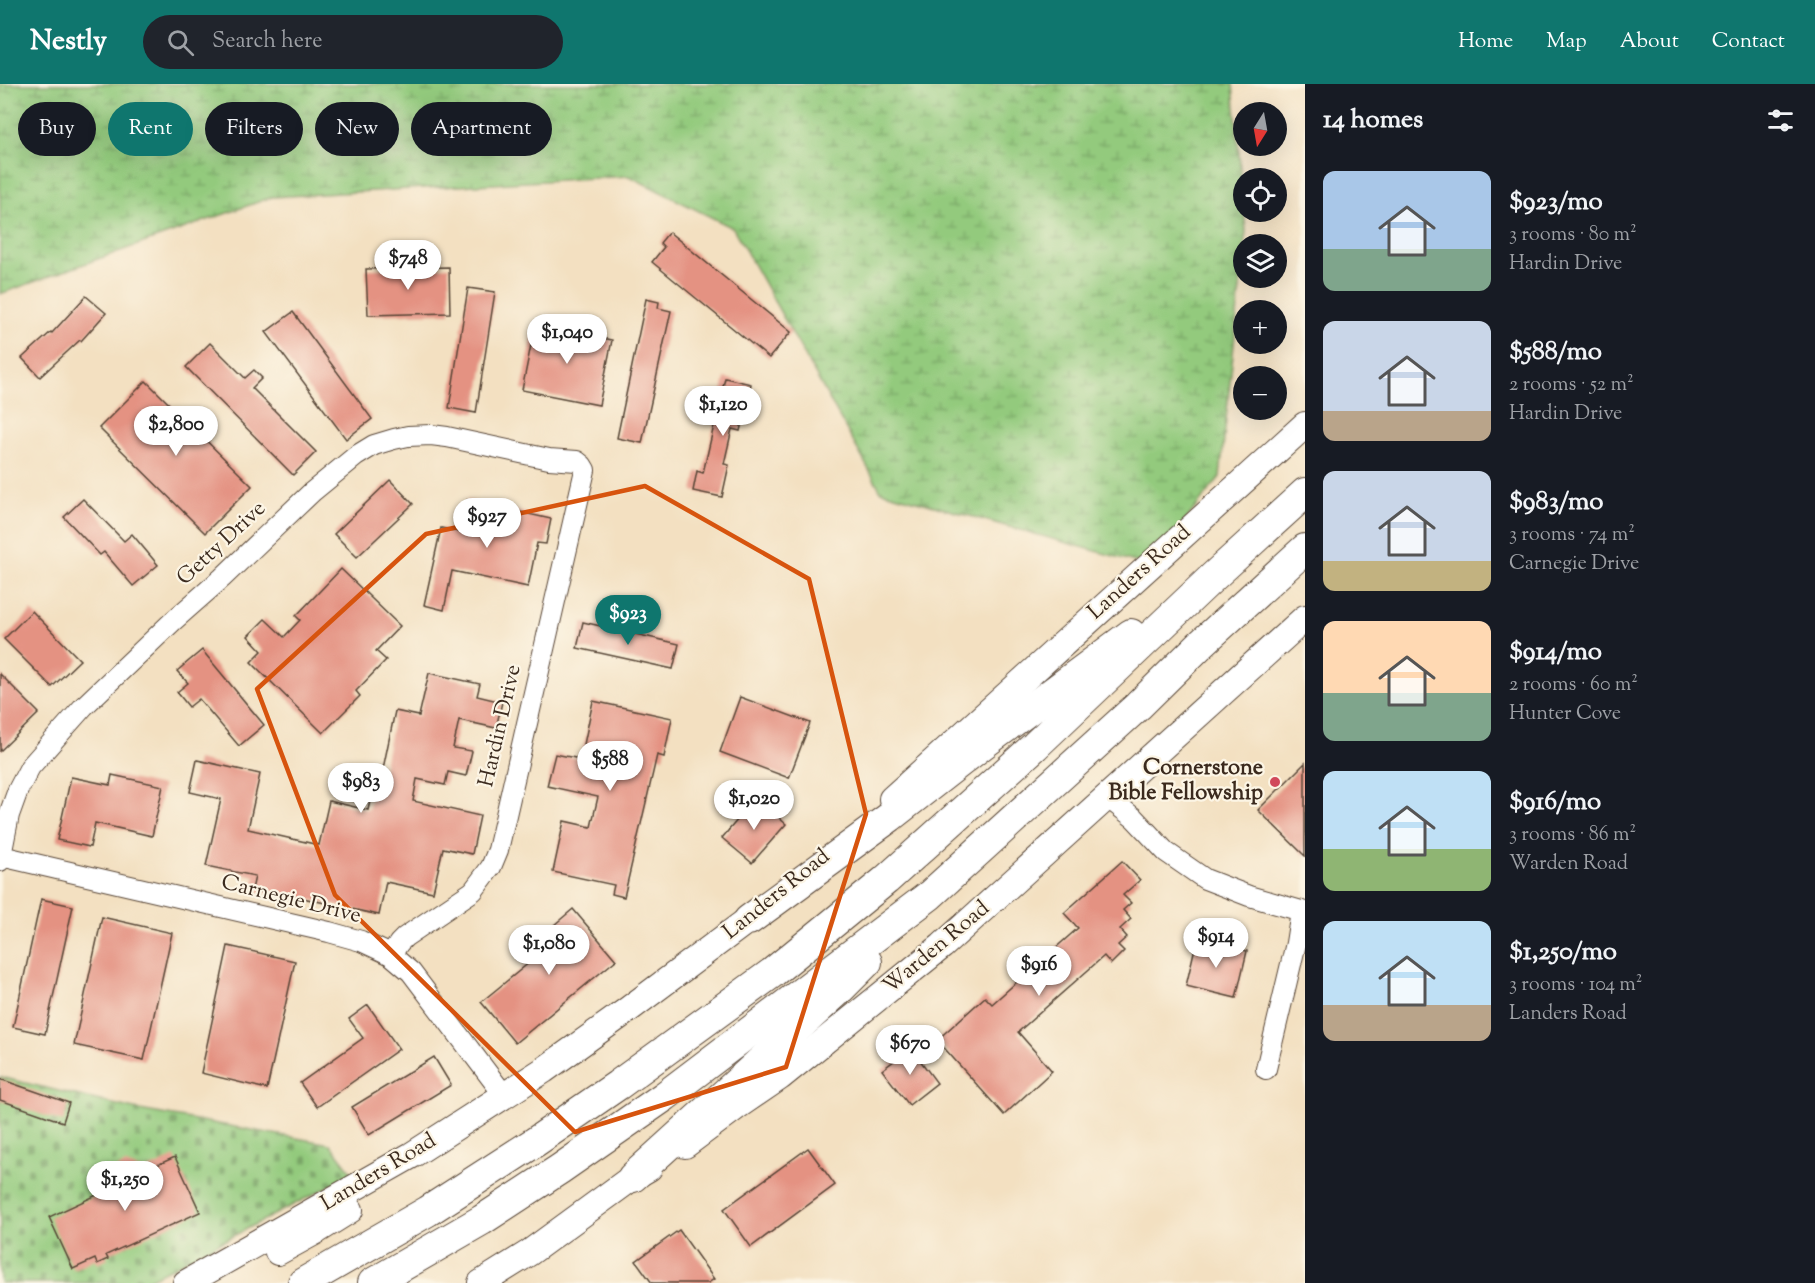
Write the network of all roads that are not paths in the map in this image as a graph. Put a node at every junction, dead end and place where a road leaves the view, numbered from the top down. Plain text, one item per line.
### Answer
1 (1305, 424) edge
2 (582, 465) joint
3 (1305, 493) edge
4 (1305, 549) edge
5 (1214, 576) junction
6 (1305, 618) edge
7 (1107, 797) junction
8 (1, 859) edge
9 (930, 895) junction
10 (1303, 912) edge
11 (749, 920) junction
12 (391, 955) junction
13 (1266, 1070) dead end
14 (504, 1095) junction
15 (435, 1140) junction
16 (633, 1177) junction
17 (186, 1283) edge
18 (220, 1283) edge
19 (303, 1283) edge
20 (373, 1283) edge
21 (482, 1283) edge

1 - 11 main road, Landers Road
2 - 8 street, Getty Drive
2 - 12 street, Hardin Drive
3 - 5 highway
4 - 9 highway
5 - 11 highway
5 - 19 highway
6 - 7 main road, Warden Road
7 - 10 street
7 - 16 main road, Warden Road
8 - 12 street, Carnegie Drive
9 - 16 highway
9 - 20 highway
10 - 13 street
11 - 14 main road, Landers Road
12 - 14 street, Carnegie Drive
14 - 15 main road, Landers Road
15 - 17 main road, Landers Road
15 - 18 main road
16 - 21 main road, Warden Road

